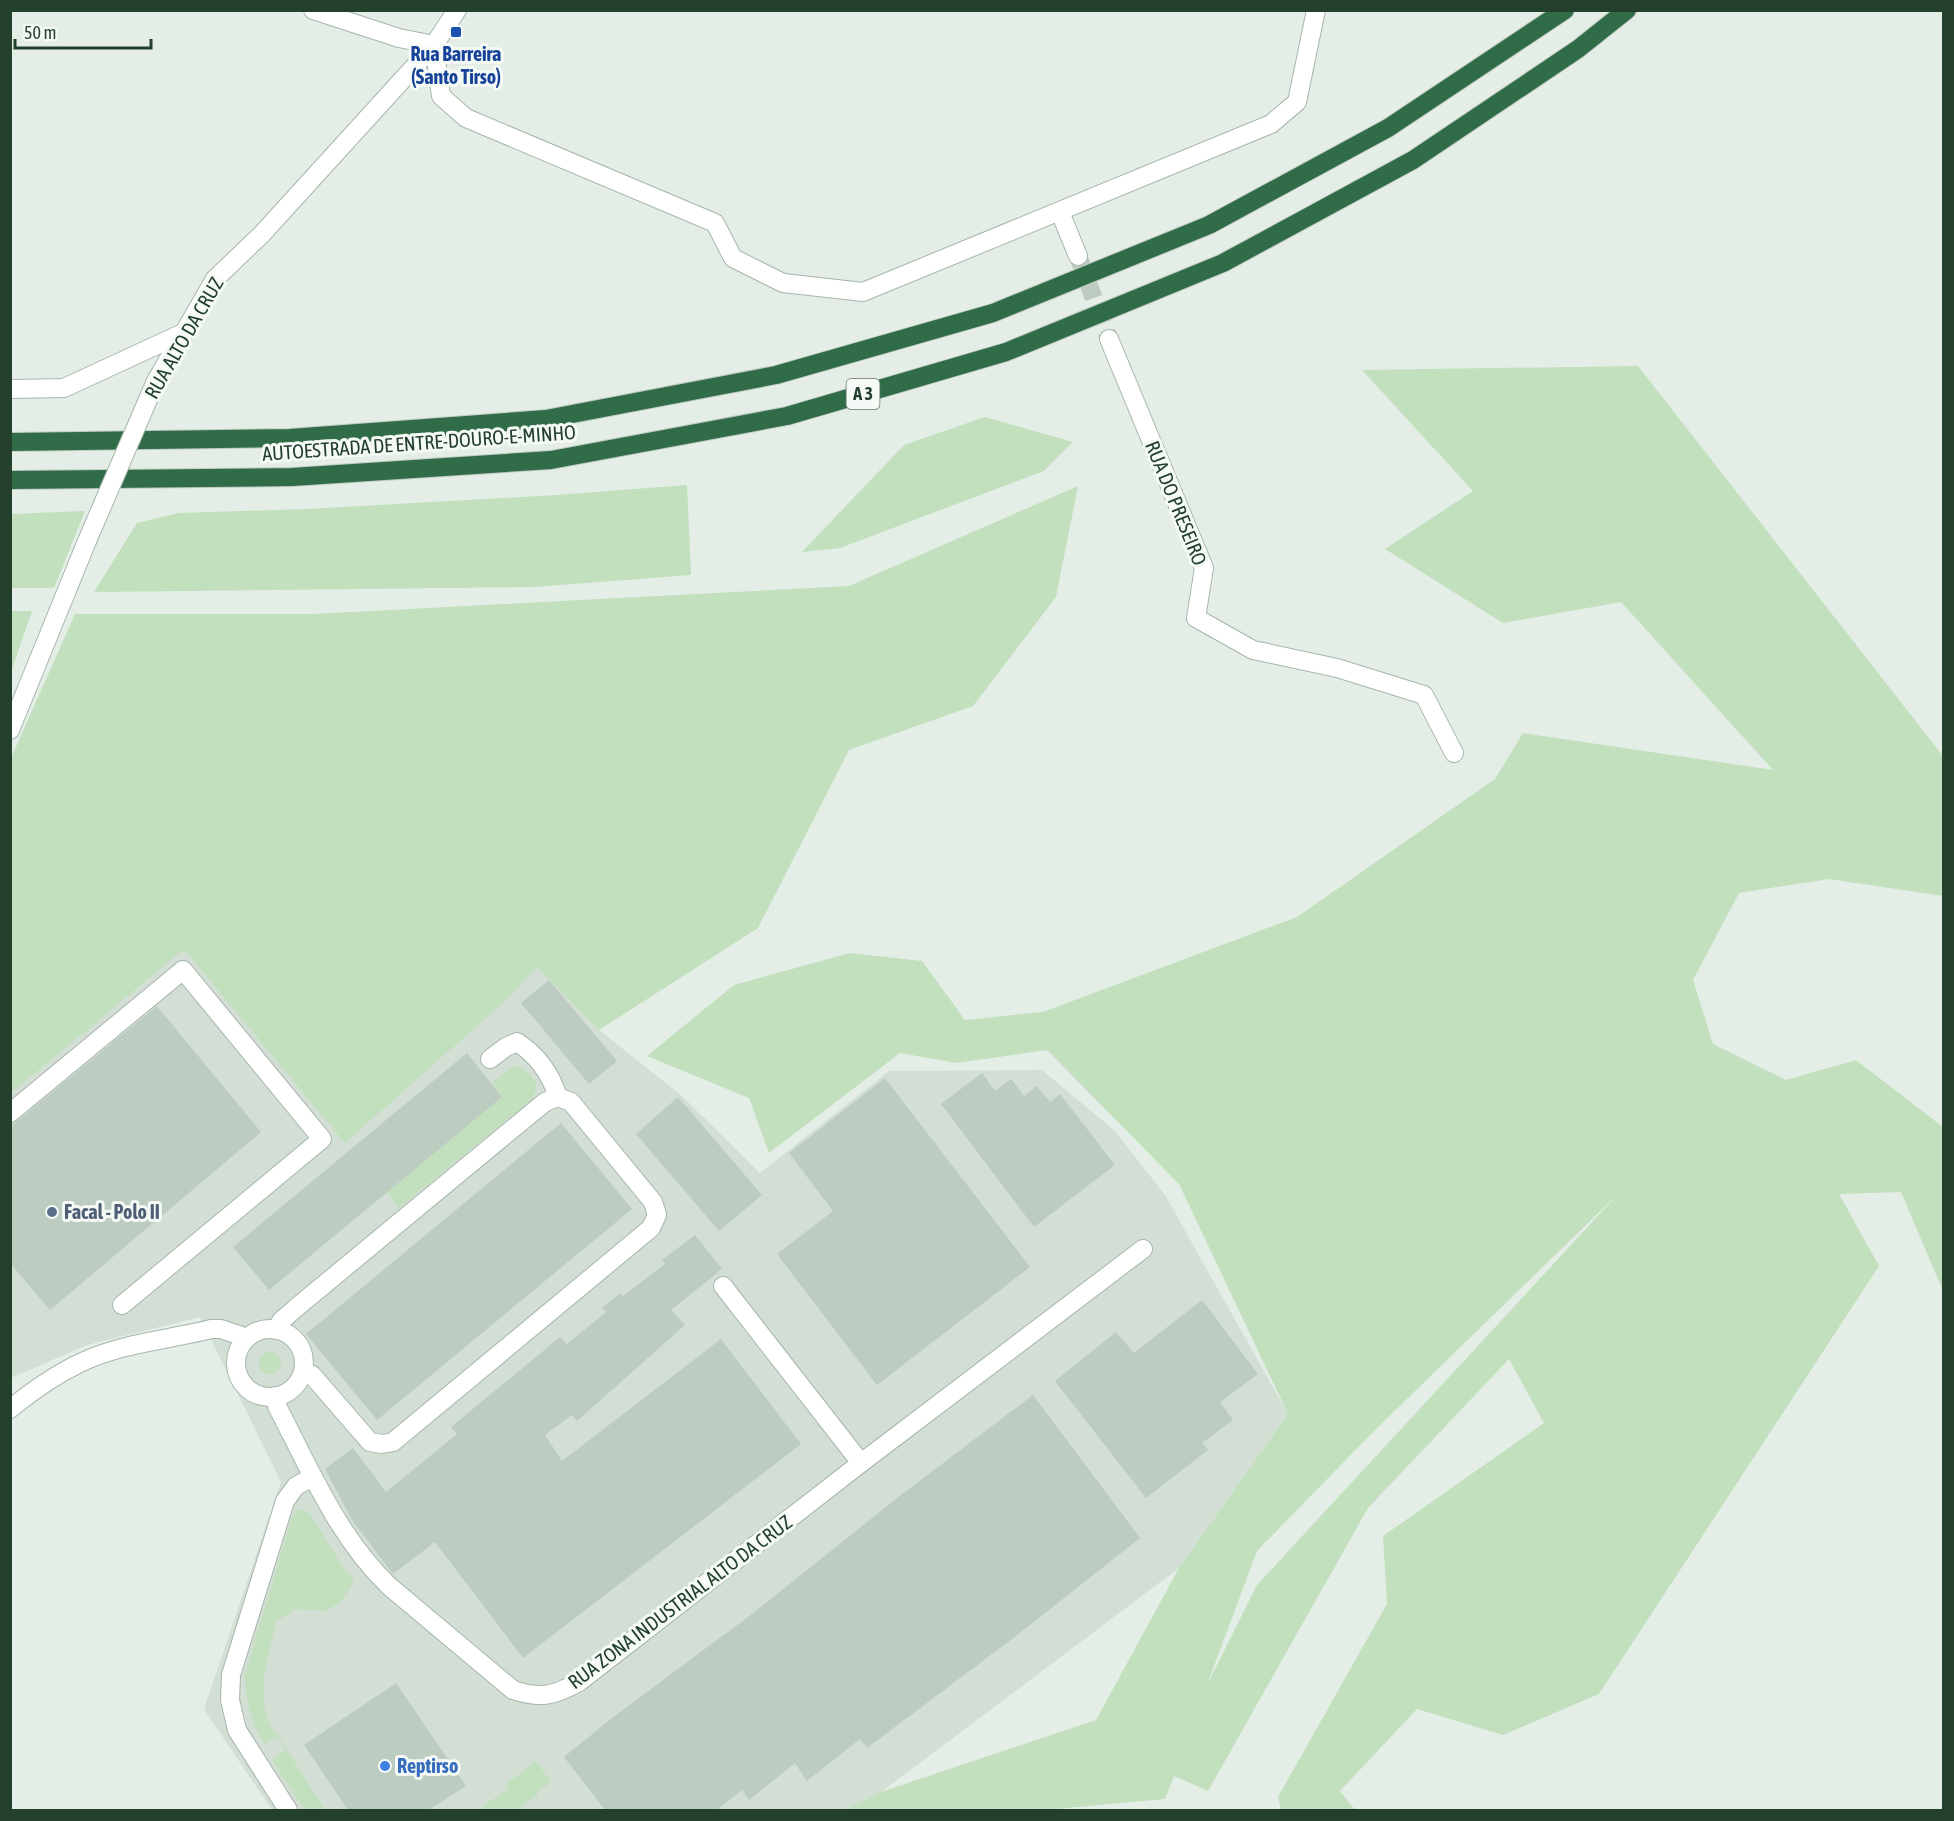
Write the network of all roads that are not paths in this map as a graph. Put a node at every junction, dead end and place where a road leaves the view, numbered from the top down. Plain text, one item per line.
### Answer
1 (313, 10) edge
2 (457, 10) edge
3 (1316, 10) edge
4 (1565, 10) edge
5 (1627, 10) edge
6 (434, 45) junction
7 (1060, 212) junction
8 (1078, 256) tunnel mouth
9 (183, 333) junction
10 (1109, 339) tunnel mouth
11 (10, 389) edge
12 (10, 442) edge
13 (10, 480) edge
14 (10, 730) edge
15 (1454, 753) dead end
16 (490, 1059) dead end
17 (558, 1097) junction
18 (10, 1113) edge
19 (1143, 1249) dead end
20 (723, 1286) dead end
21 (122, 1305) dead end
22 (277, 1330) junction
23 (248, 1338) junction
24 (303, 1371) junction
25 (275, 1396) junction
26 (10, 1409) edge
27 (861, 1463) junction
28 (313, 1477) junction
29 (288, 1810) edge

1 - 6 street
2 - 6 street, RUA ALTO DA CRUZ
3 - 7 street
4 - 12 highway, AUTOESTRADA DE ENTRE-DOURO-E-MINHO / A 3
5 - 13 highway, AUTOESTRADA DE ENTRE-DOURO-E-MINHO / A 3
6 - 7 street
6 - 9 street, RUA ALTO DA CRUZ
7 - 8 street
9 - 11 street
9 - 14 street, RUA ALTO DA CRUZ, bridge
10 - 15 street, RUA DO PRESEIRO
16 - 17 street
17 - 22 street
17 - 24 street
18 - 21 street
19 - 27 street, RUA ZONA INDUSTRIAL ALTO DA CRUZ
20 - 27 street
22 - 23 street
22 - 24 street
23 - 25 street
23 - 26 street
24 - 25 street
25 - 28 street, RUA ZONA INDUSTRIAL ALTO DA CRUZ
27 - 28 street, RUA ZONA INDUSTRIAL ALTO DA CRUZ
28 - 29 street

